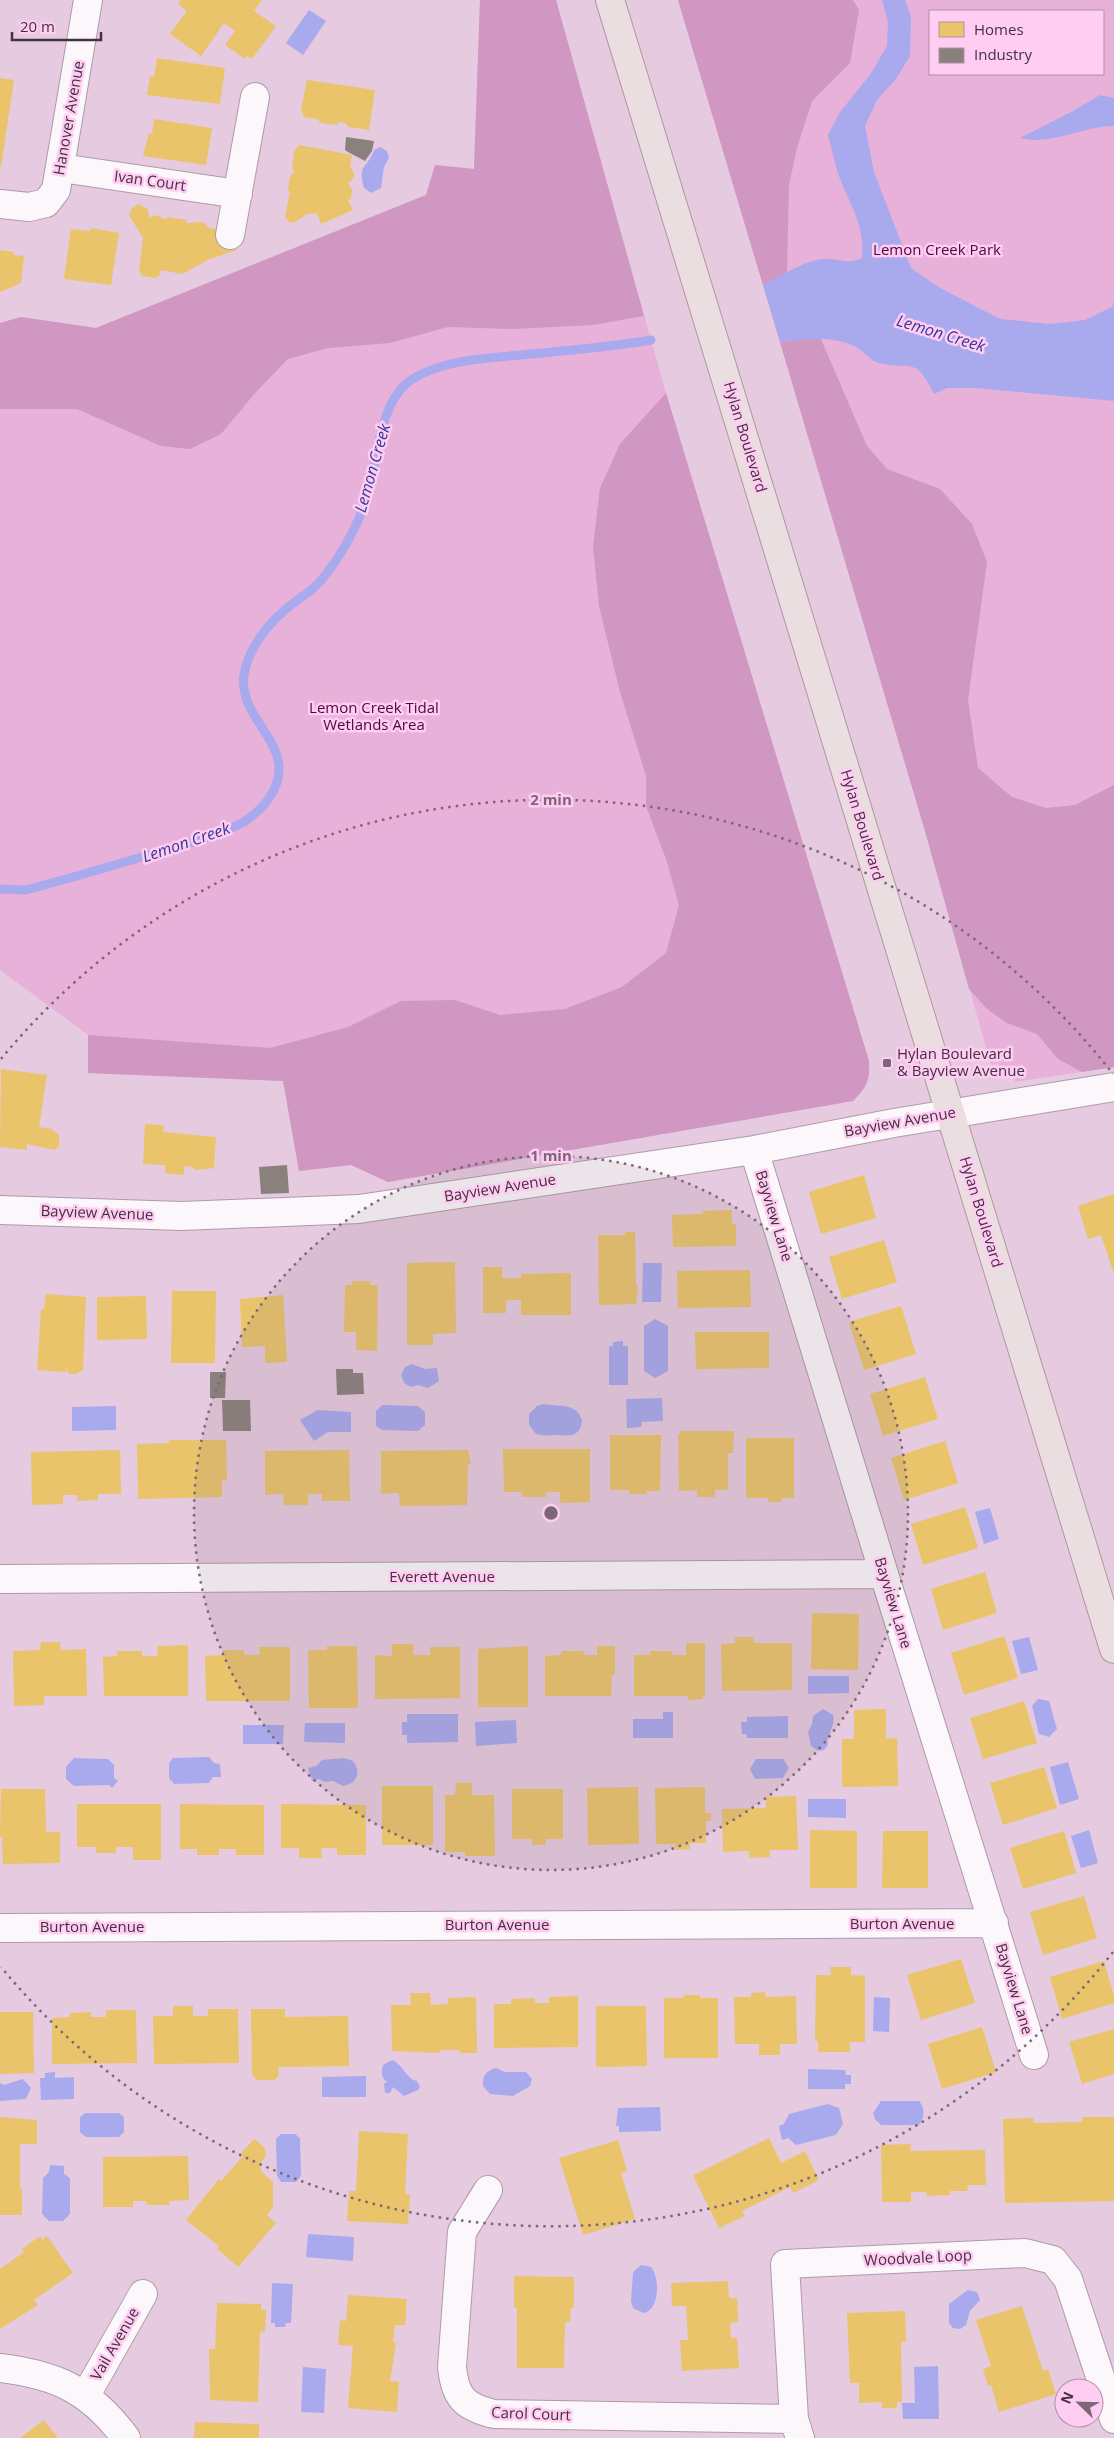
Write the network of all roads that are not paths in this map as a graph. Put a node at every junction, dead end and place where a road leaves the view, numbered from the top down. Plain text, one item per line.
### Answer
1 (88, 0) edge
2 (610, 0) edge
3 (255, 97) dead end
4 (61, 168) junction
5 (238, 194) junction
6 (0, 204) edge
7 (230, 235) dead end
8 (1114, 1087) edge
9 (950, 1114) junction
10 (754, 1150) junction
11 (0, 1210) edge
12 (884, 1574) junction
13 (0, 1579) edge
14 (1114, 1649) edge
15 (994, 1923) junction
16 (0, 1928) edge
17 (1034, 2055) dead end
18 (488, 2190) dead end
19 (143, 2294) dead end
20 (0, 2368) edge
21 (86, 2395) junction
22 (1114, 2419) edge
23 (797, 2428) edge
24 (126, 2438) edge

1 - 4 street, Hanover Avenue
2 - 9 main road, Hylan Boulevard
3 - 5 street
4 - 5 street, Ivan Court
4 - 6 street, Hanover Avenue
5 - 7 street
8 - 9 street, Bayview Avenue
9 - 10 street, Bayview Avenue
9 - 14 main road, Hylan Boulevard
10 - 11 street, Bayview Avenue
10 - 12 street, Bayview Lane
12 - 13 street, Everett Avenue
12 - 15 street, Bayview Lane
15 - 16 street, Burton Avenue
15 - 17 street, Bayview Lane
18 - 23 street, Carol Court
19 - 21 street, Vail Avenue
20 - 21 street, Vail Avenue
21 - 24 street, Vail Avenue
22 - 23 street, Woodvale Loop

